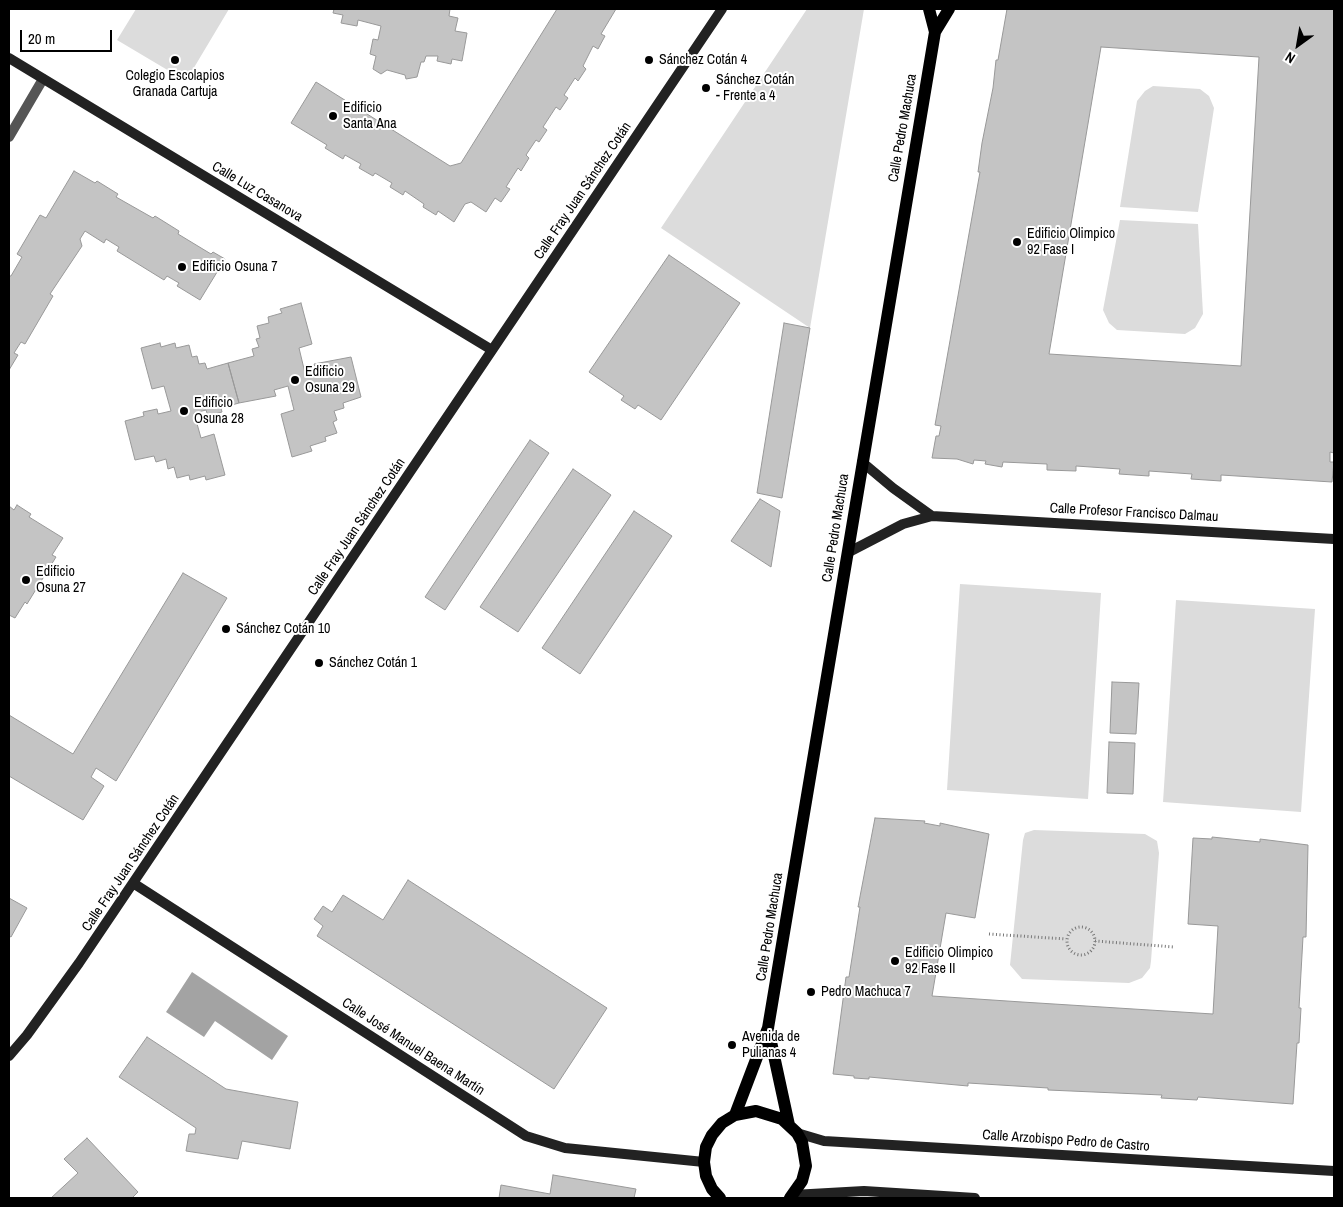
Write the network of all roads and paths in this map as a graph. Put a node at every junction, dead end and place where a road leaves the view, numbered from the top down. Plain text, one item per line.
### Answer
1 (722, 9) edge
2 (929, 9) edge
3 (950, 9) edge
4 (935, 32) junction
5 (9, 58) edge
6 (43, 79) junction
7 (9, 137) edge
8 (492, 350) junction
9 (862, 462) junction
10 (932, 516) junction
11 (1334, 539) edge
12 (847, 553) junction
13 (133, 884) junction
14 (989, 934) dead end
15 (1066, 939) junction
16 (1095, 941) junction
17 (1174, 947) dead end
18 (768, 1028) junction
19 (9, 1056) edge
20 (735, 1115) junction
21 (793, 1129) junction
22 (704, 1162) junction
23 (1334, 1171) edge
24 (715, 1195) edge
25 (792, 1197) edge
26 (975, 1198) edge

1 - 8 main road, Calle Fray Juan Sánchez Cotán
2 - 4 main road, Calle Pedro Machuca
3 - 4 main road, Calle Pedro Machuca
4 - 9 main road, Calle Pedro Machuca
5 - 6 main road, Calle Luz Casanova
6 - 7 street
6 - 8 main road, Calle Luz Casanova
8 - 13 main road, Calle Fray Juan Sánchez Cotán
9 - 10 main road
9 - 12 main road, Calle Pedro Machuca
10 - 11 main road, Calle Profesor Francisco Dalmau
10 - 12 main road, Calle Profesor Francisco Dalmau
12 - 18 main road, Calle Pedro Machuca
13 - 19 main road, Calle Fray Juan Sánchez Cotán
13 - 22 main road, Calle José Manuel Baena Martín
14 - 15 path
15 - 16 path
15 - 16 path
16 - 17 path
18 - 20 main road, Calle Pedro Machuca
18 - 21 main road, Calle Pedro Machuca
20 - 21 main road
20 - 22 main road
21 - 23 main road, Calle Arzobispo Pedro de Castro
21 - 25 main road, Calle Pedro Machuca
22 - 24 main road
25 - 26 main road

